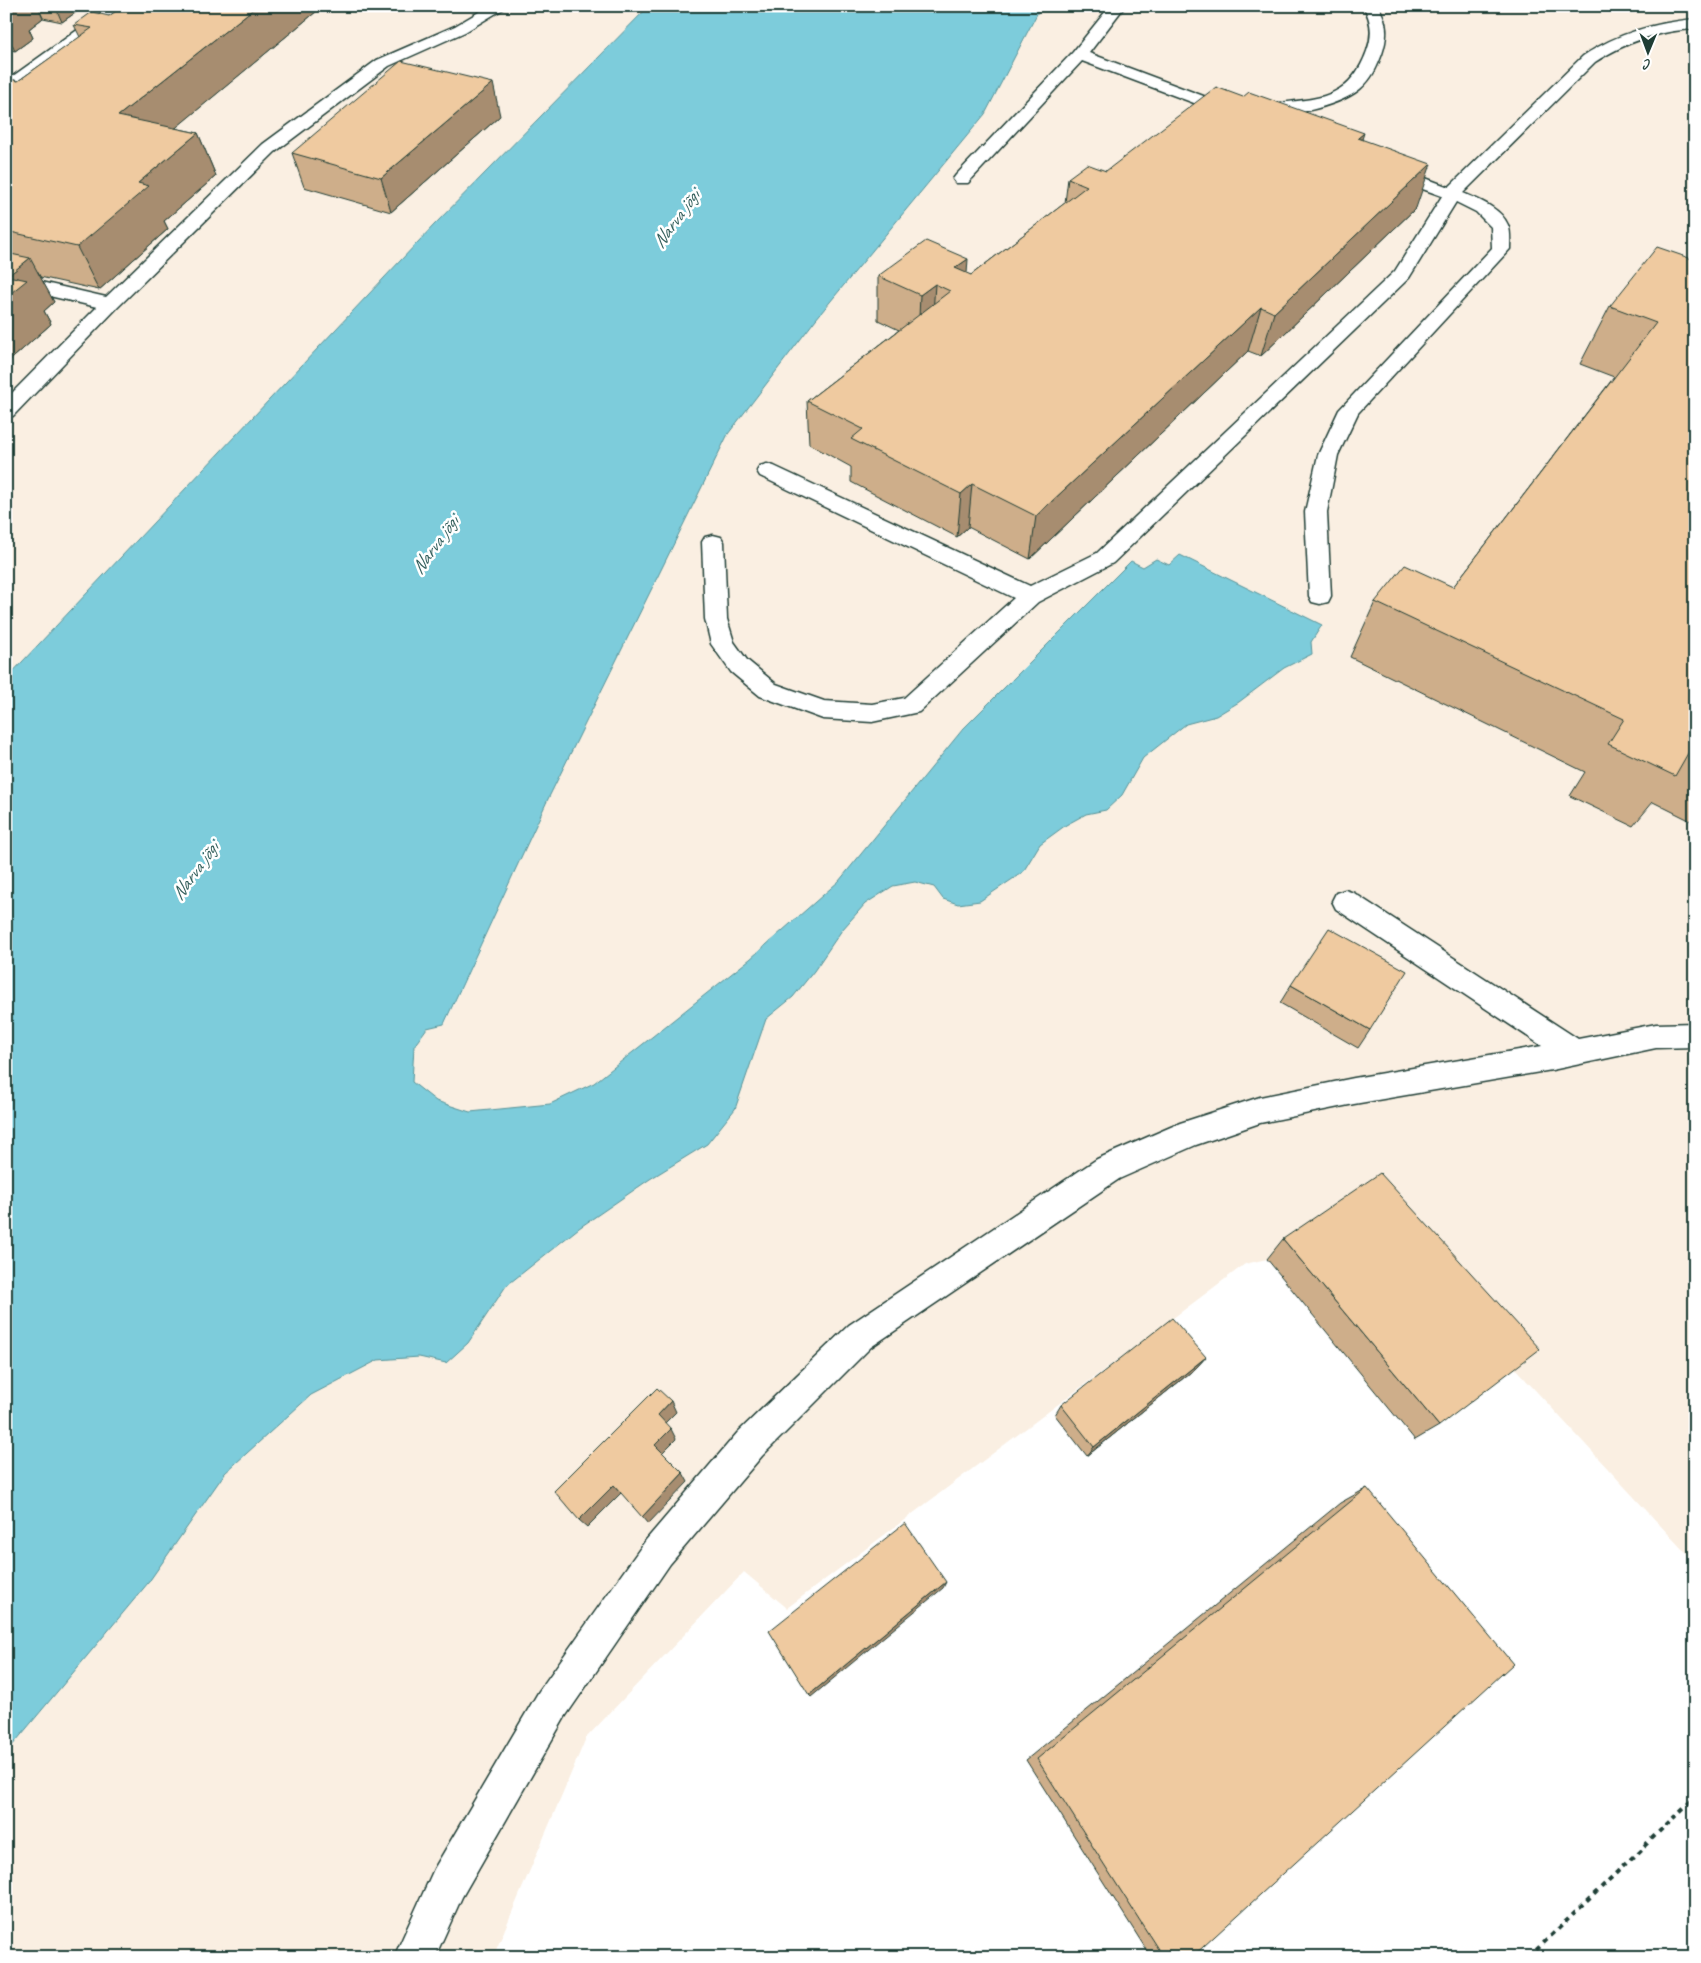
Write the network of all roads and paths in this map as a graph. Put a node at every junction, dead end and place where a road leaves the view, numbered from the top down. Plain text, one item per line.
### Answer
1 (121, 6) edge
2 (501, 6) edge
3 (1118, 6) edge
4 (1370, 6) edge
5 (1695, 24) edge
6 (1079, 56) junction
7 (6, 90) edge
8 (1232, 112) junction
9 (1269, 126) edge
10 (1378, 167) edge
11 (962, 179) dead end
12 (1452, 194) junction
13 (6, 280) edge
14 (110, 304) junction
15 (6, 411) edge
16 (767, 471) dead end
17 (713, 542) dead end
18 (1030, 596) junction
19 (1320, 596) dead end
20 (1345, 901) dead end
21 (1695, 1036) edge
22 (1574, 1052) junction
23 (1695, 1797) edge
24 (414, 1957) edge
25 (1529, 1957) edge

1 - 7 lane
2 - 14 lane
3 - 6 lane
4 - 8 lane
5 - 12 lane
6 - 8 lane
6 - 11 lane
8 - 9 lane
10 - 12 lane
12 - 18 lane
12 - 19 lane
13 - 14 lane
14 - 15 lane
16 - 18 lane
17 - 18 lane
20 - 22 lane
21 - 22 lane
22 - 24 lane
23 - 25 path

